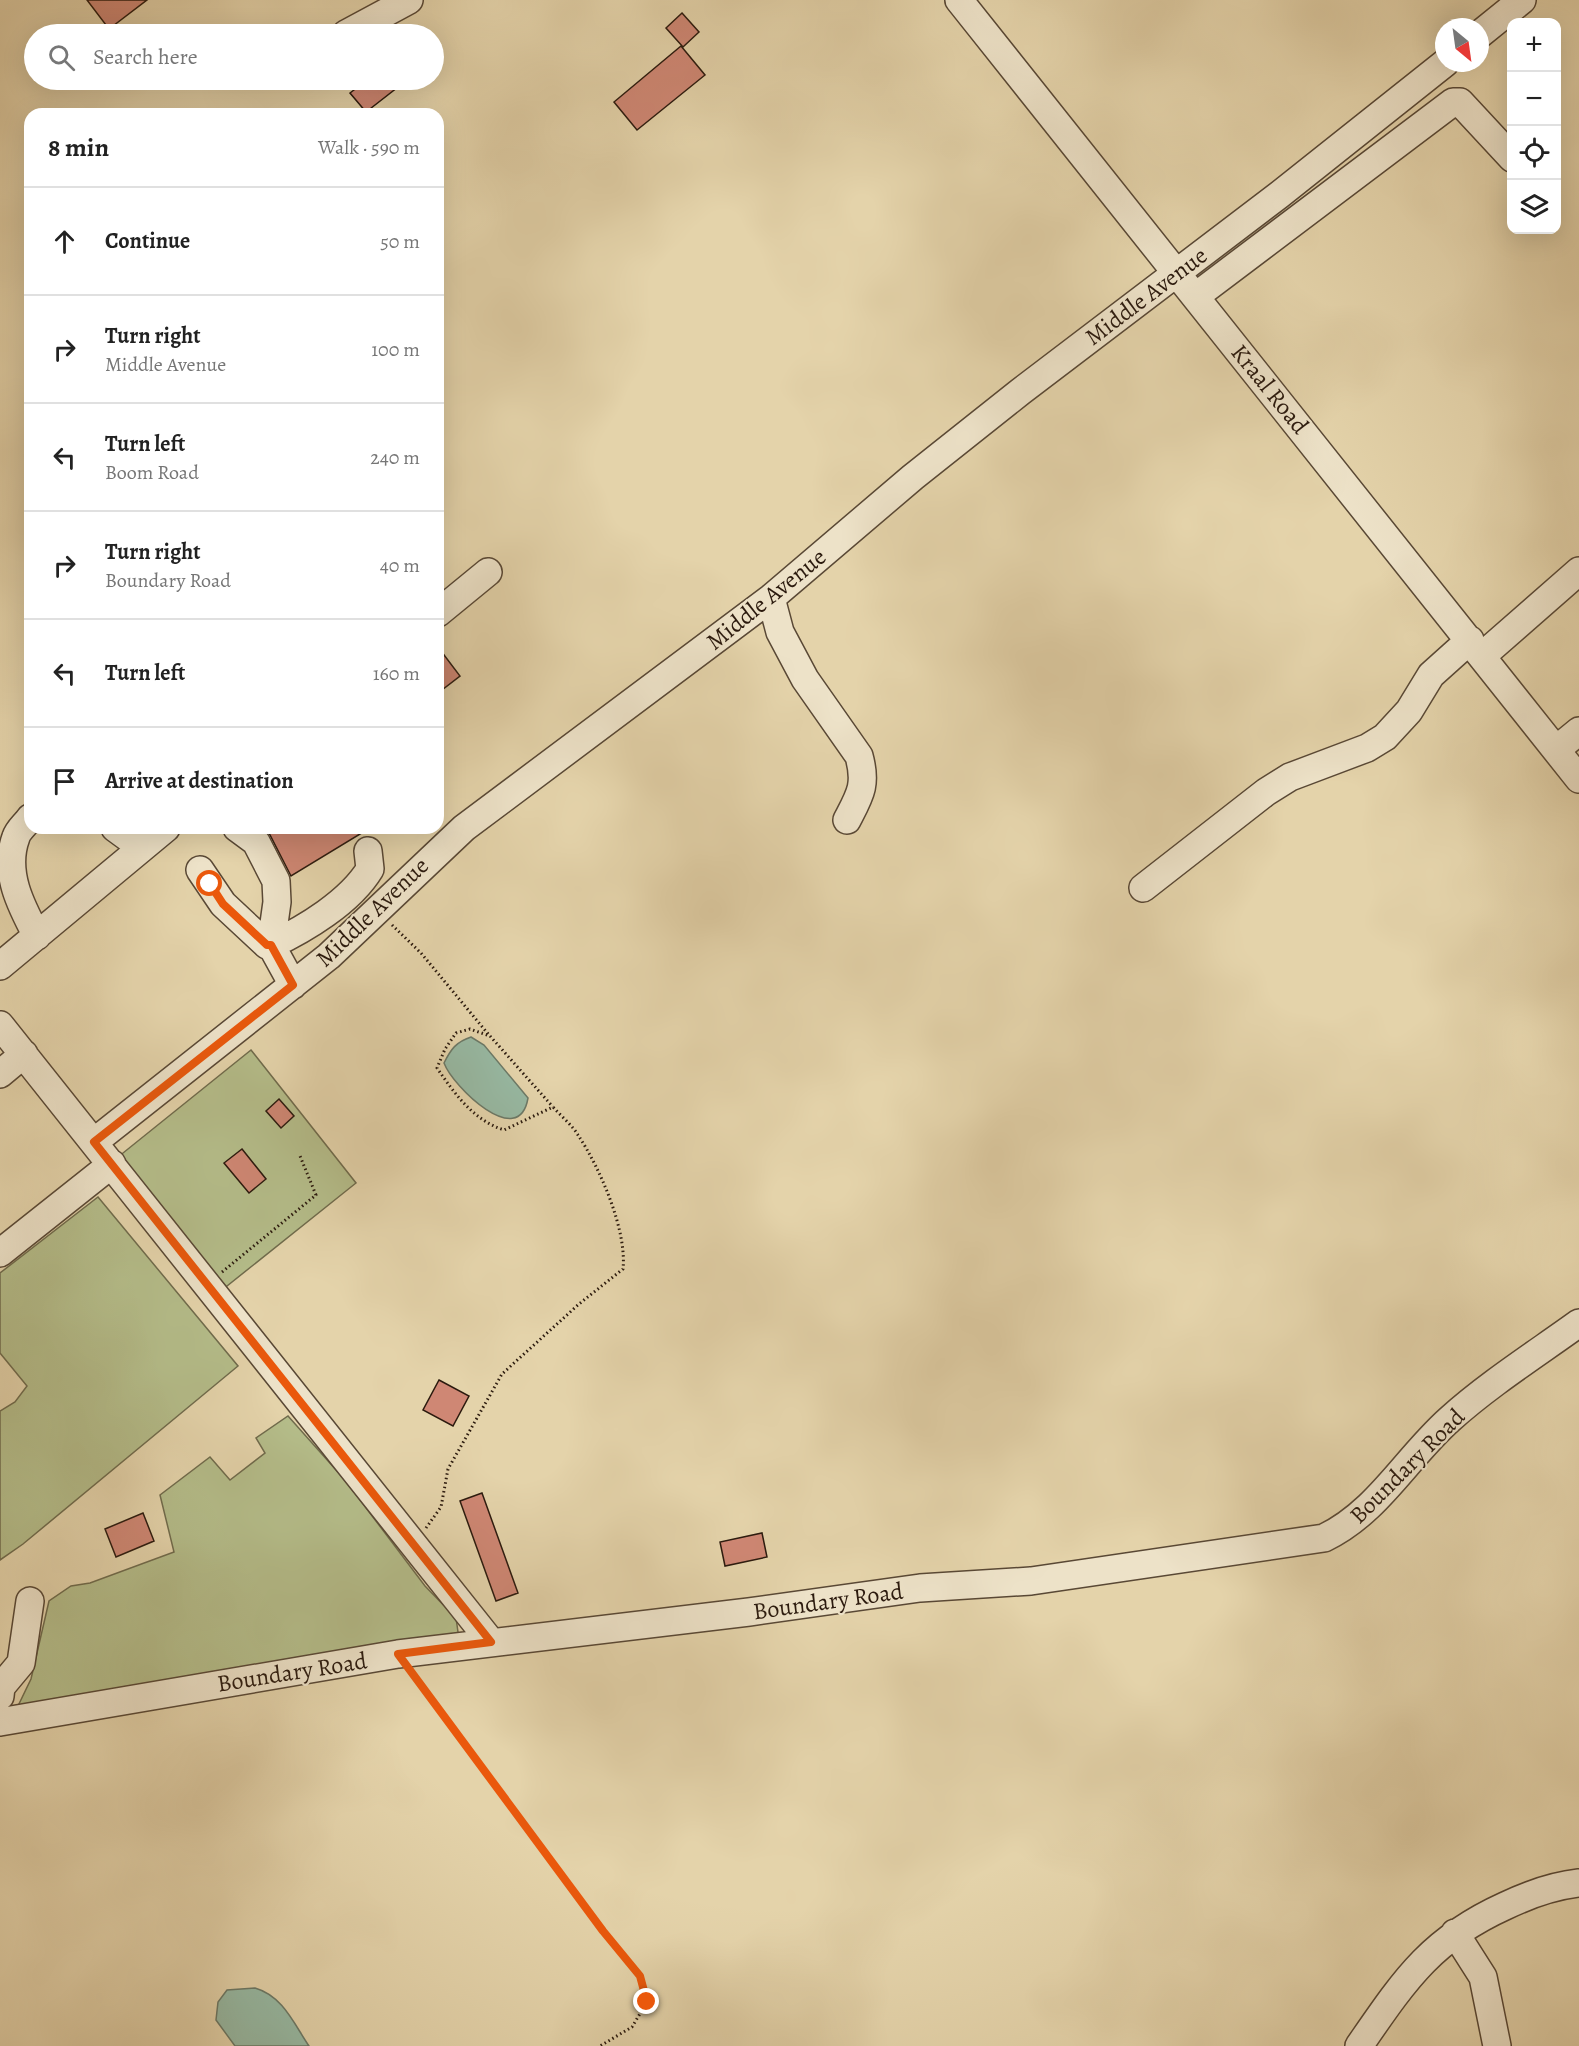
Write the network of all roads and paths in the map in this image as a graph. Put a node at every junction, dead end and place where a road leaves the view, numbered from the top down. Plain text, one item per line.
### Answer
1 (409, 0) edge
2 (959, 0) edge
3 (1522, 0) edge
4 (365, 24) edge
5 (1489, 27) edge
6 (1435, 71) edge
7 (1507, 152) edge
8 (1177, 273) junction
9 (1196, 296) junction
10 (1579, 571) edge
11 (488, 572) dead end
12 (771, 598) junction
13 (444, 608) edge
14 (1476, 648) junction
15 (1579, 730) edge
16 (1557, 749) junction
17 (1579, 778) edge
18 (847, 820) dead end
19 (24, 826) edge
20 (123, 834) edge
21 (158, 834) edge
22 (245, 834) edge
23 (141, 847) junction
24 (368, 851) dead end
25 (200, 870) dead end
26 (1143, 888) dead end
27 (377, 909) junction
28 (37, 936) junction
29 (271, 945) junction
30 (0, 966) edge
31 (293, 985) junction
32 (0, 1025) edge
33 (490, 1036) junction
34 (24, 1054) junction
35 (0, 1074) edge
36 (553, 1107) junction
37 (94, 1142) junction
38 (300, 1156) dead end
39 (112, 1164) junction
40 (0, 1253) edge
41 (207, 1285) junction
42 (1579, 1323) edge
43 (412, 1542) junction
44 (30, 1601) dead end
45 (491, 1642) junction
46 (398, 1654) junction
47 (0, 1696) edge
48 (0, 1722) edge
49 (1579, 1883) edge
50 (1455, 1933) junction
51 (600, 2046) edge
52 (1359, 2046) edge
53 (1497, 2046) edge

1 - 4 street
2 - 8 street, Kraal Road
3 - 5 street
6 - 8 street, Middle Avenue
7 - 9 street
8 - 9 street, Kraal Road
8 - 12 street, Middle Avenue
9 - 14 street, Kraal Road
10 - 14 street
11 - 13 street
12 - 18 street
12 - 27 street, Middle Avenue
14 - 16 street, Kraal Road
14 - 26 street
15 - 16 street
16 - 17 street, Kraal Road
19 - 28 street
20 - 23 street
21 - 23 street
22 - 29 street
23 - 28 street
24 - 29 street
25 - 29 street
27 - 31 street, Middle Avenue
27 - 33 path
28 - 30 street
29 - 31 street
31 - 37 street, Middle Avenue
32 - 34 street
33 - 36 path
33 - 36 path
34 - 35 street
34 - 37 street
36 - 43 path
37 - 39 street
38 - 41 path
39 - 40 street
39 - 41 street
41 - 43 street
42 - 45 street, Boundary Road
43 - 45 street
44 - 47 street
45 - 46 street, Boundary Road
46 - 48 street, Boundary Road
46 - 51 path
49 - 50 street
50 - 52 street
50 - 53 street

